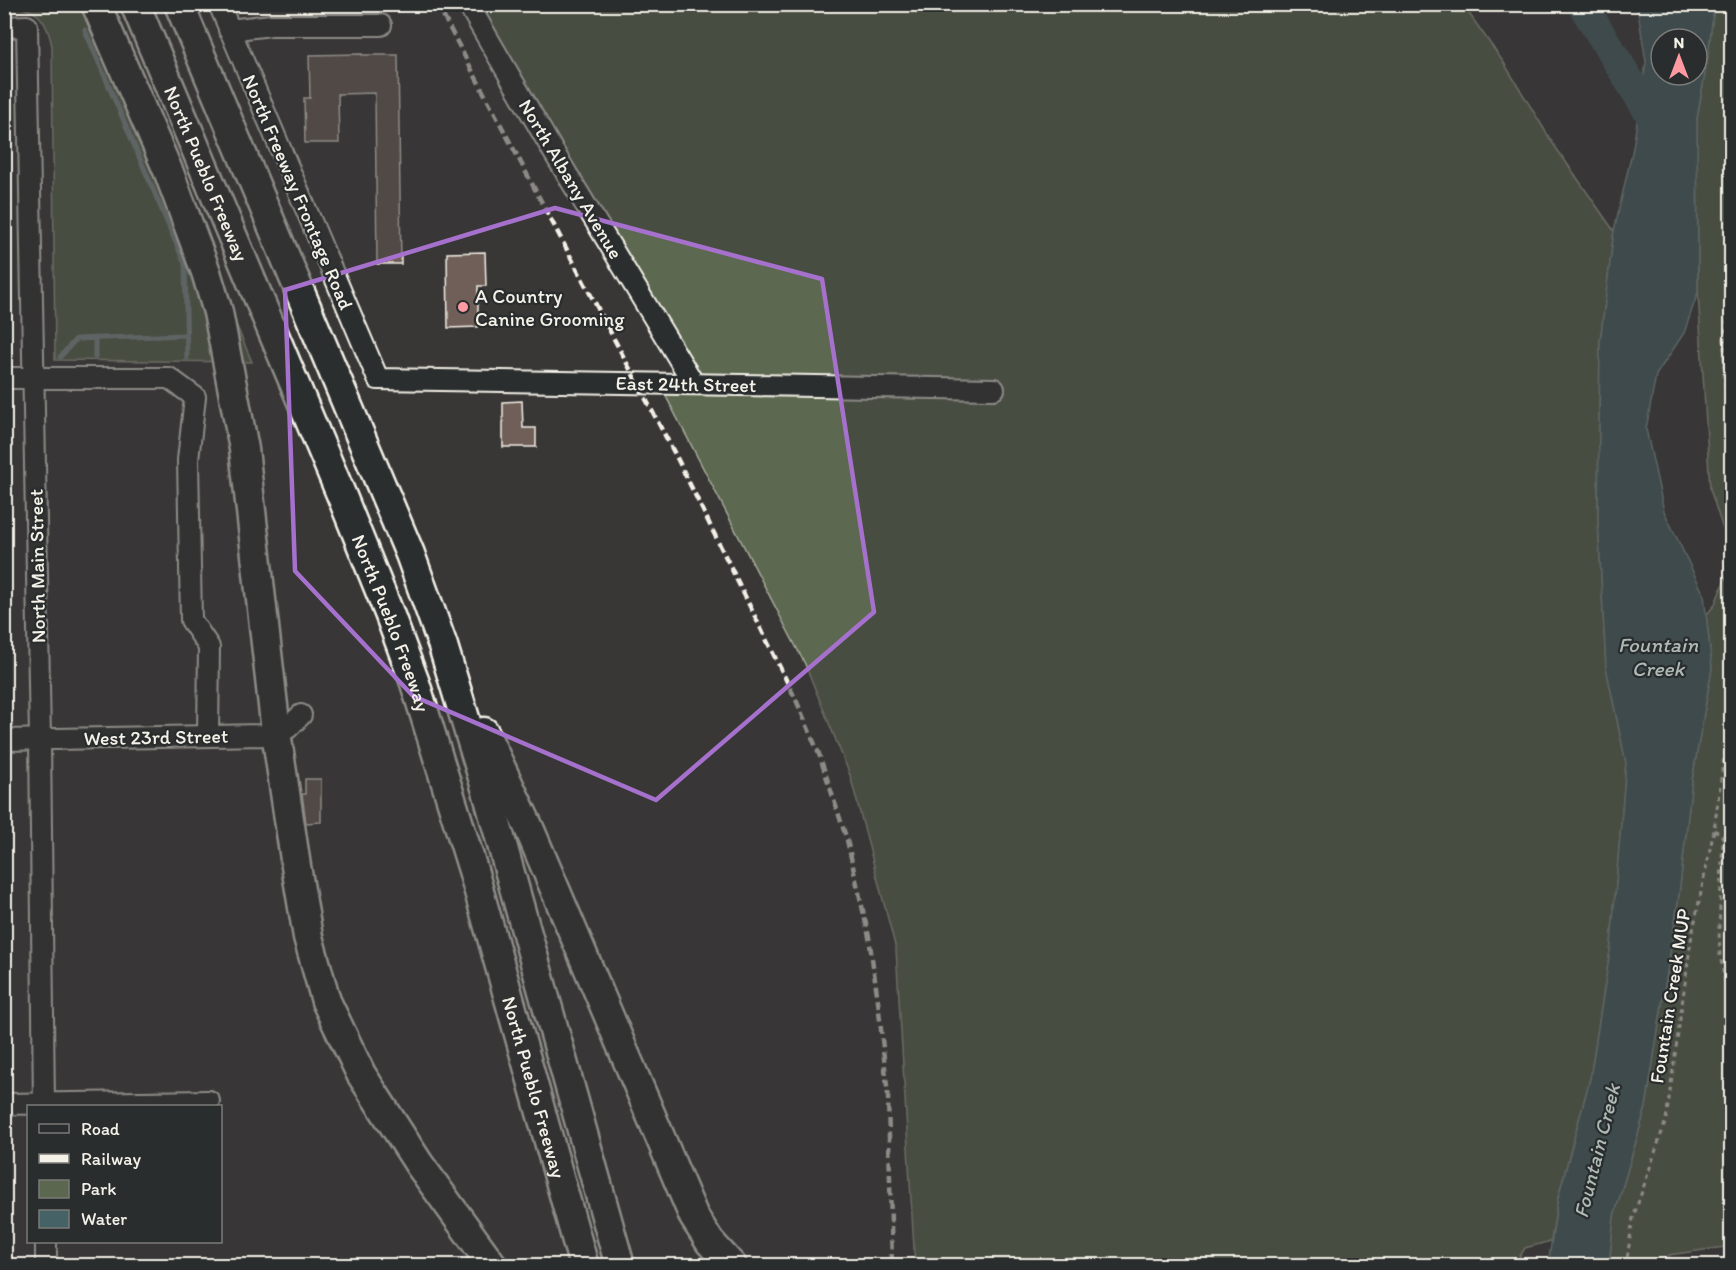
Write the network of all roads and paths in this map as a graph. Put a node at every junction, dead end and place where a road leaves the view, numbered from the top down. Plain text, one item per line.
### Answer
1 (96, 4) edge
2 (135, 4) edge
3 (179, 4) edge
4 (219, 4) edge
5 (468, 4) edge
6 (381, 25) dead end
7 (4, 27) edge
8 (230, 30) junction
9 (1731, 182) edge
10 (1731, 187) edge
11 (1731, 302) edge
12 (4, 378) edge
13 (32, 378) junction
14 (378, 380) joint
15 (693, 384) junction
16 (993, 389) dead end
17 (1731, 451) edge
18 (443, 646) junction
19 (301, 715) dead end
20 (1731, 728) edge
21 (276, 732) junction
22 (208, 736) junction
23 (40, 739) junction
24 (4, 740) edge
25 (1714, 830) junction
26 (1731, 1019) edge
27 (209, 1101) dead end
28 (4, 1104) edge
29 (44, 1105) edge
30 (46, 1243) edge
31 (46, 1266) edge
32 (493, 1266) edge
33 (584, 1266) edge
34 (620, 1266) edge
35 (732, 1266) edge
36 (1626, 1266) edge

1 - 21 highway
2 - 33 highway, North Pueblo Freeway
3 - 18 highway, North Pueblo Freeway
4 - 8 street, North Freeway Frontage Road
5 - 15 street, North Albany Avenue
6 - 8 street
7 - 13 street, North Main Street
8 - 14 street, North Freeway Frontage Road
9 - 10 path
11 - 17 path
12 - 13 street
13 - 22 street
13 - 23 street, North Main Street
14 - 15 street, East 24th Street
15 - 16 street, East 24th Street
18 - 34 highway, North Pueblo Freeway
18 - 35 highway
19 - 21 street, West 23rd Street
20 - 25 path, Fountain Creek MUP
21 - 22 street, West 23rd Street
21 - 32 highway
22 - 23 street, West 23rd Street
23 - 24 street, West 23rd Street
23 - 29 street, North Main Street
25 - 26 path
25 - 36 path, Fountain Creek MUP
27 - 29 street
28 - 29 street
30 - 31 street

